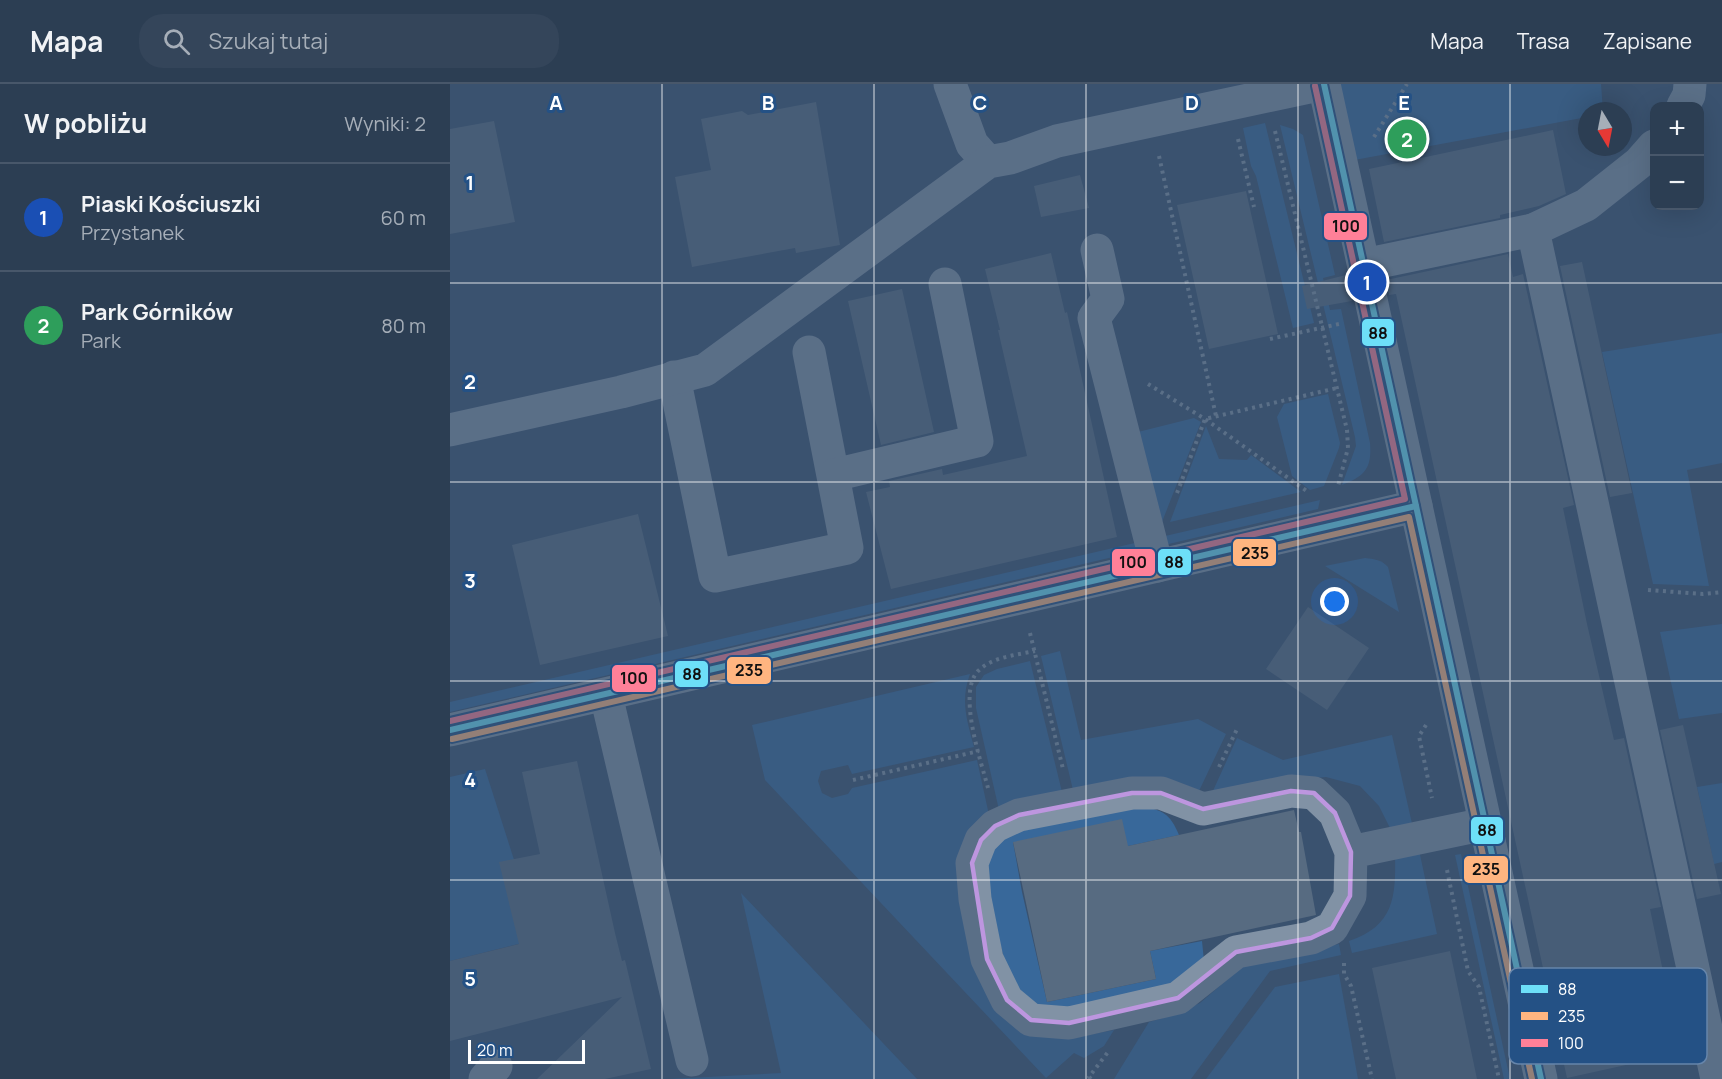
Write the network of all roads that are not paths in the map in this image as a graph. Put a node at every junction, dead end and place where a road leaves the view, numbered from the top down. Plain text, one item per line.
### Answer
1 (950, 84) edge
2 (1324, 84) edge
3 (1690, 84) edge
4 (1685, 102) edge
5 (1650, 151) edge
6 (988, 162) junction
7 (1533, 230) junction
8 (1097, 250) dead end
9 (1364, 265) junction
10 (945, 284) dead end
11 (809, 352) dead end
12 (674, 377) junction
13 (450, 430) edge
14 (834, 475) junction
15 (1416, 506) junction
16 (1157, 566) junction
17 (606, 694) junction
18 (450, 730) edge
19 (1485, 824) junction
20 (1351, 852) junction
21 (1517, 968) edge
22 (1693, 968) edge
23 (1707, 1033) edge
24 (692, 1060) dead end
25 (1538, 1064) edge
26 (1541, 1079) edge
27 (1717, 1079) edge

1 - 6 street
2 - 6 street
2 - 9 street
3 - 4 street
5 - 7 street
6 - 12 street
7 - 9 street
7 - 22 street
8 - 16 street
9 - 15 street
10 - 14 street
11 - 14 street
12 - 13 street
12 - 14 street
15 - 16 street
15 - 19 street
16 - 17 street
17 - 18 street
17 - 24 street
19 - 20 street
19 - 21 street
20 - 20 street
23 - 27 street
25 - 26 street

